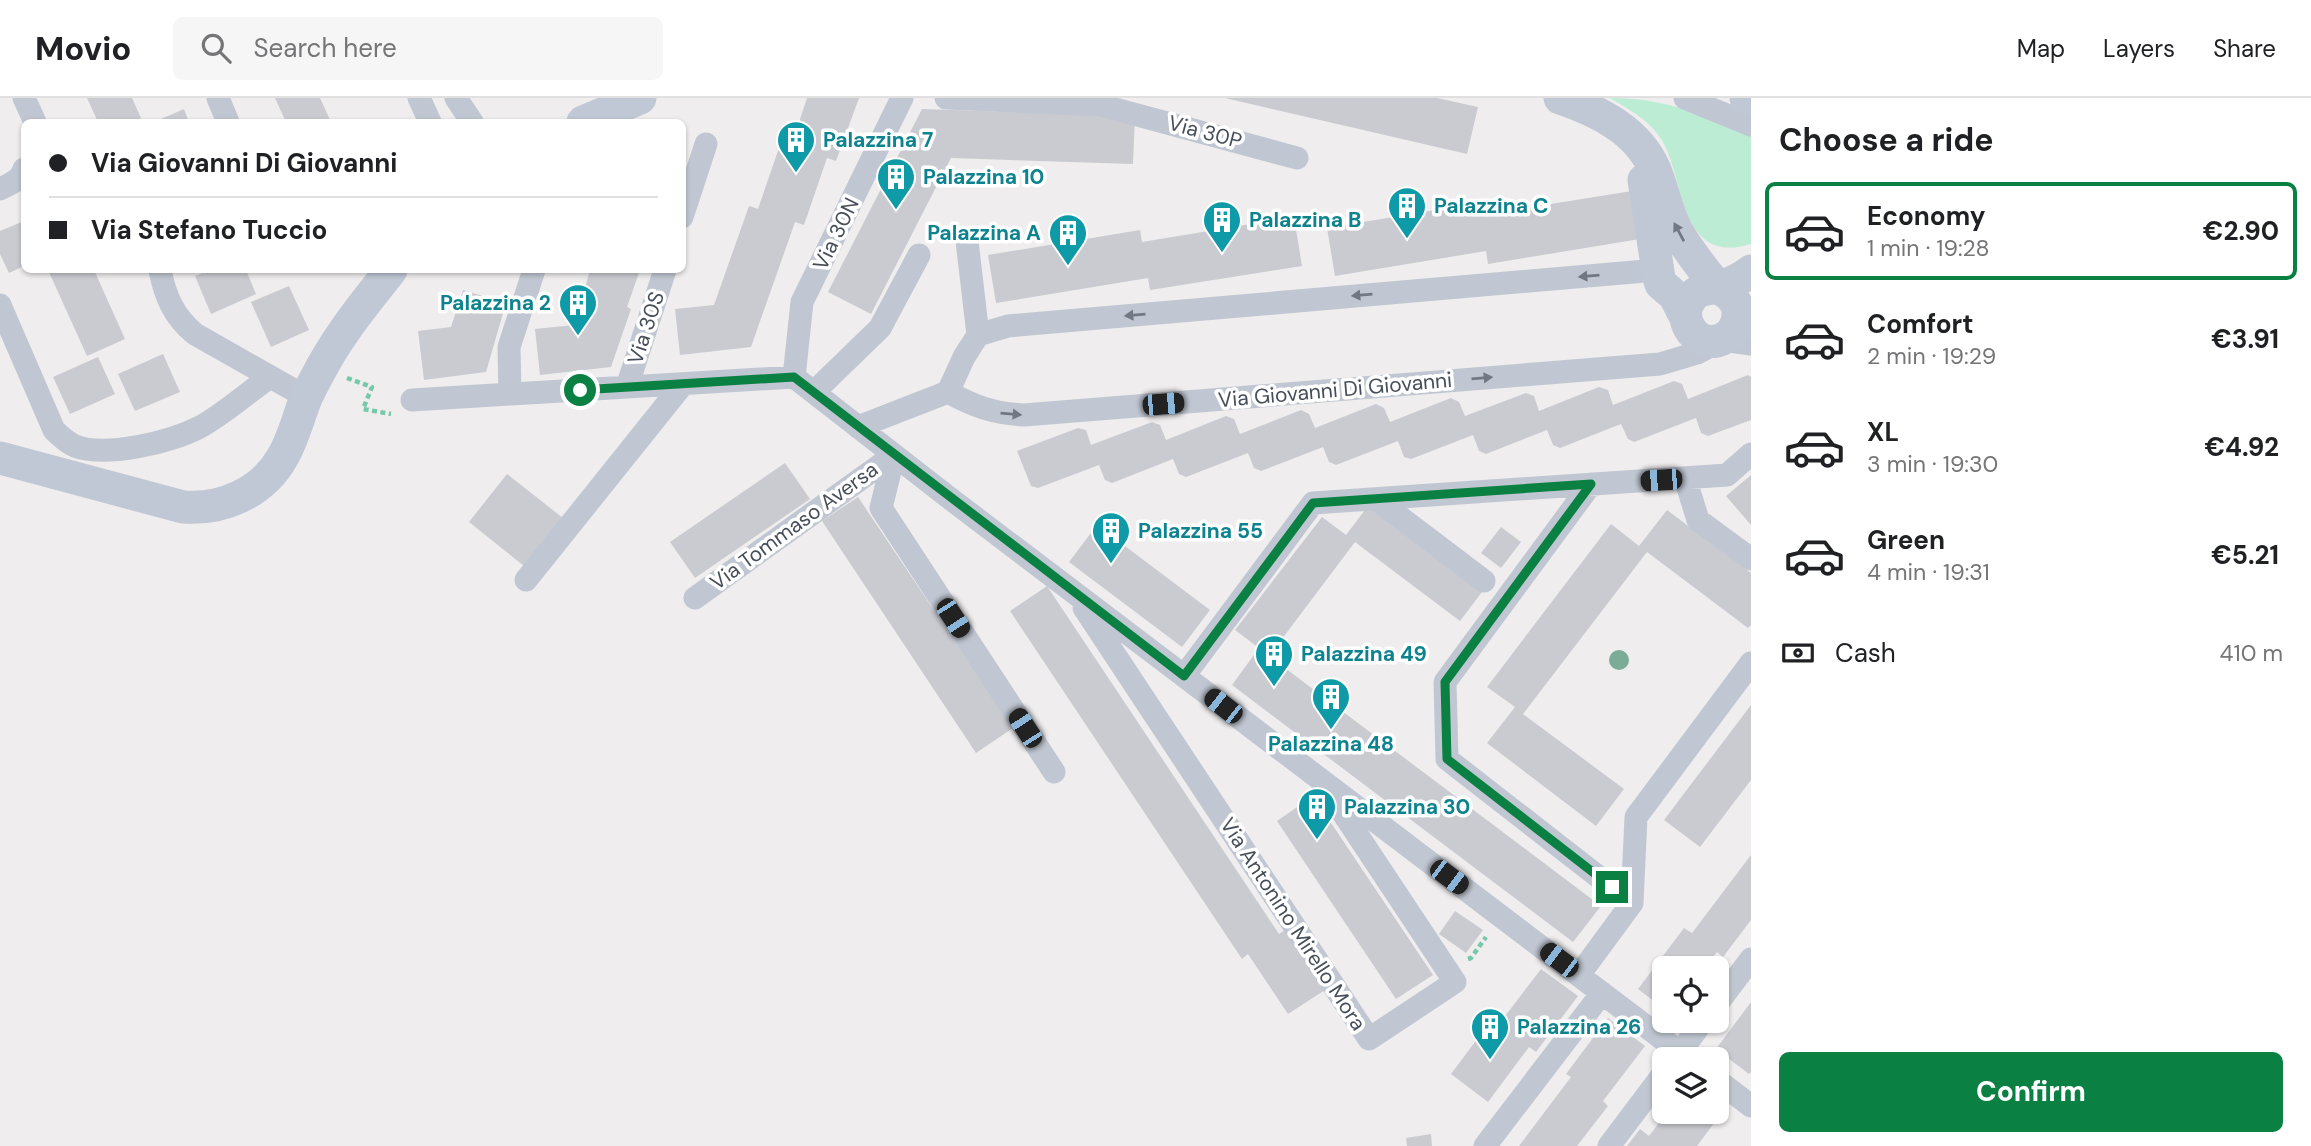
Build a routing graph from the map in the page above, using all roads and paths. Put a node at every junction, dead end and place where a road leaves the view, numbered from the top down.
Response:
1 (24, 98) edge
2 (218, 98) edge
3 (419, 98) edge
4 (456, 98) edge
5 (640, 98) edge
6 (902, 98) edge
7 (946, 98) edge
8 (1560, 98) edge
9 (1685, 98) edge
10 (1746, 98) edge
11 (1751, 100) edge
12 (34, 119) edge
13 (227, 119) edge
14 (429, 119) edge
15 (470, 119) edge
16 (590, 119) edge
17 (1751, 125) edge
18 (1638, 143) junction
19 (706, 144) dead end
20 (1297, 158) dead end
21 (21, 176) edge
22 (0, 189) edge
23 (686, 205) edge
24 (967, 242) dead end
25 (919, 255) dead end
26 (1751, 263) edge
27 (1657, 270) junction
28 (1751, 271) edge
29 (161, 273) edge
30 (389, 273) edge
31 (533, 273) edge
32 (664, 273) edge
33 (0, 305) edge
34 (1733, 313) edge
35 (1685, 316) junction
36 (978, 335) junction
37 (325, 363) junction
38 (270, 377) junction
39 (794, 377) junction
40 (683, 384) junction
41 (627, 387) junction
42 (814, 392) junction
43 (948, 392) junction
44 (510, 394) junction
45 (306, 397) junction
46 (412, 400) joint
47 (858, 427) junction
48 (1751, 454) edge
49 (894, 455) junction
50 (0, 458) edge
51 (1685, 478) junction
52 (1591, 484) junction
53 (1376, 499) junction
54 (1751, 559) edge
55 (526, 580) dead end
56 (1484, 581) dead end
57 (1073, 592) junction
58 (695, 598) dead end
59 (1751, 663) edge
60 (1184, 676) junction
61 (1054, 772) dead end
62 (1321, 780) junction
63 (1632, 903) junction
64 (1500, 916) junction
65 (1751, 959) edge
66 (1443, 965) junction
67 (1578, 975) junction
68 (1729, 988) edge
69 (1602, 993) junction
70 (1670, 1047) edge
71 (1652, 1089) edge
72 (1729, 1089) edge
73 (1751, 1106) edge
74 (1485, 1146) edge
75 (1609, 1146) edge

1 - 12 street
2 - 13 street
3 - 14 street
4 - 15 street
5 - 16 street
6 - 39 street, Via 30N
7 - 20 street, Via 30P
8 - 18 street
9 - 17 street
10 - 11 street
18 - 27 street
34 -> 18 street
19 - 23 street
21 - 22 street
24 - 36 street
25 - 42 street
26 - 34 street
27 - 34 street
27 - 35 street
27 -> 36 street
28 - 34 street
29 - 38 street
30 - 37 street
31 - 44 street
32 - 41 street, Via 30S
33 - 38 street
34 - 35 street
34 - 35 street
43 -> 34 street, Via Giovanni Di Giovanni
36 - 43 street
37 - 45 street
37 - 46 path
38 - 45 street
39 - 40 street
39 - 42 street
40 - 41 street
40 - 55 street
41 - 44 street
42 - 47 street
43 - 47 street
44 - 46 street
45 - 50 street
47 - 49 street
48 - 51 street
49 - 57 street
49 - 58 street, Via Tommaso Aversa
49 - 61 street
51 - 52 street
51 - 54 street
52 - 53 street
52 - 63 street
53 - 56 street
53 - 60 street
57 - 60 street
57 - 66 street, Via Antonino Mirello Mora
59 - 63 street
60 - 62 street
62 - 64 street
62 - 66 street
63 - 67 street
64 - 66 path
64 - 67 street
65 - 68 street
67 - 69 street
69 - 70 street
69 - 74 street
71 - 75 street
72 - 73 street

